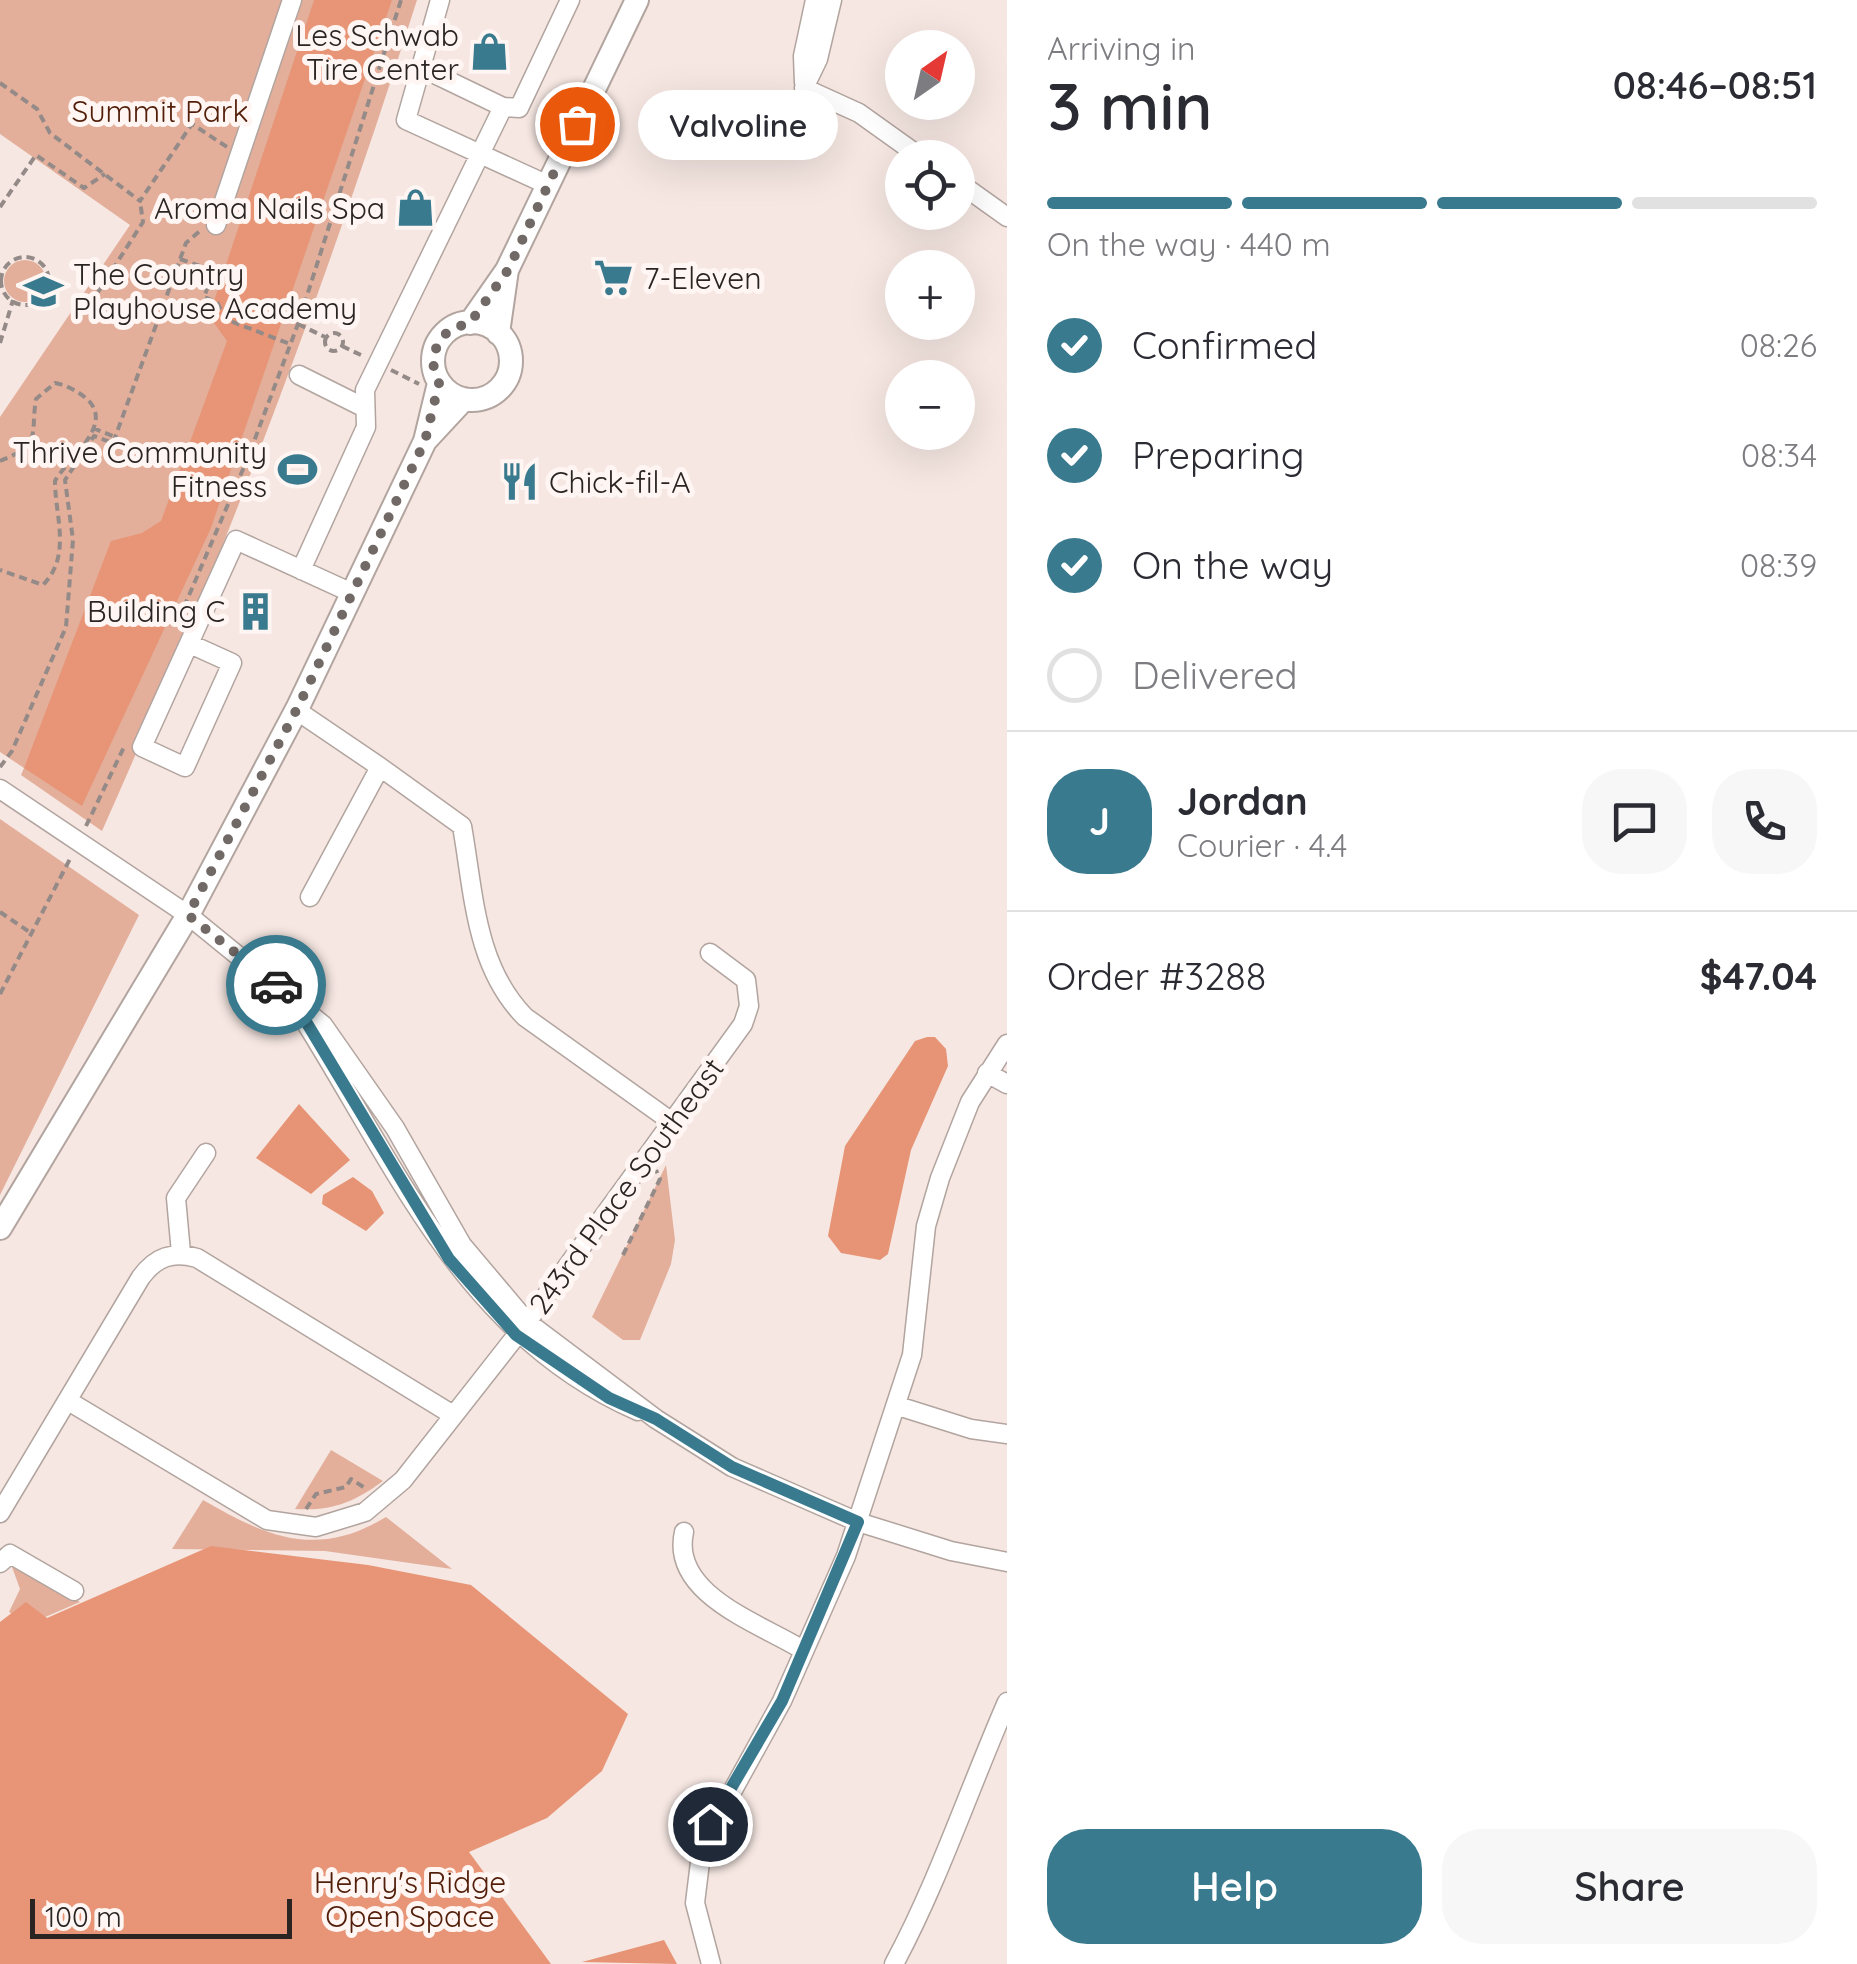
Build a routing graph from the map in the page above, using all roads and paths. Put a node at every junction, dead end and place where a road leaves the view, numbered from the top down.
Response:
1 (292, 0) edge
2 (401, 0) edge
3 (440, 0) edge
4 (570, 0) edge
5 (637, 0) edge
6 (815, 0) edge
7 (832, 0) edge
8 (420, 67) junction
9 (0, 83) edge
10 (804, 88) junction
11 (503, 106) junction
12 (897, 140) edge
13 (481, 154) junction
14 (239, 156) junction
15 (105, 174) junction
16 (548, 185) junction
17 (975, 194) edge
18 (140, 201) junction
19 (0, 207) edge
20 (1007, 218) edge
21 (211, 220) joint
22 (180, 259) junction
23 (508, 270) junction
24 (0, 277) edge
25 (1, 284) edge
26 (13, 300) junction
27 (84, 314) dead end
28 (470, 323) junction
29 (298, 324) junction
30 (498, 332) junction
31 (326, 338) dead end
32 (0, 343) edge
33 (290, 344) junction
34 (299, 376) dead end
35 (439, 383) junction
36 (464, 399) junction
37 (366, 408) junction
38 (93, 428) junction
39 (116, 436) junction
40 (425, 441) junction
41 (0, 461) edge
42 (0, 570) edge
43 (302, 570) junction
44 (352, 593) junction
45 (180, 618) dead end
46 (190, 644) junction
47 (296, 710) junction
48 (128, 740) dead end
49 (0, 767) edge
50 (380, 767) junction
51 (0, 789) edge
52 (78, 842) junction
53 (310, 897) dead end
54 (0, 912) edge
55 (188, 915) junction
56 (31, 934) junction
57 (710, 953) dead end
58 (0, 994) edge
59 (1007, 1044) edge
60 (987, 1072) junction
61 (1007, 1084) edge
62 (672, 1122) junction
63 (206, 1153) dead end
64 (645, 1160) junction
65 (0, 1228) edge
66 (176, 1254) junction
67 (622, 1255) dead end
68 (522, 1328) junction
69 (70, 1402) junction
70 (898, 1406) junction
71 (453, 1415) junction
72 (1007, 1434) edge
73 (383, 1500) junction
74 (0, 1513) edge
75 (858, 1522) junction
76 (296, 1526) junction
77 (684, 1532) dead end
78 (1007, 1562) edge
79 (0, 1563) edge
80 (74, 1591) dead end
81 (803, 1650) junction
82 (1007, 1702) edge
83 (709, 1962) edge
84 (894, 1964) edge

1 - 14 street
2 - 29 path
3 - 8 street
4 - 11 street
5 - 16 main road
6 - 10 street
7 - 10 street
8 - 11 street
8 - 13 street
9 - 15 path
10 - 12 street
11 - 13 street
13 - 16 street
13 - 37 street
14 - 18 path
14 - 21 street
15 - 18 path
15 - 19 path
16 - 23 main road
17 - 20 street
18 - 27 path
21 - 22 path
22 - 33 path
22 - 39 path
23 - 28 main road
23 - 30 main road
24 - 25 path
24 - 26 path
25 - 26 path
26 - 32 path
28 - 30 main road
28 - 35 main road
29 - 31 path
29 - 33 path
30 - 36 main road
33 - 45 path
34 - 37 street
35 - 36 main road
35 - 40 main road
36 - 40 main road
37 - 43 street
38 - 39 path
38 - 41 path
38 - 42 path
39 - 49 path
40 - 44 main road
43 - 44 street
43 - 46 street
44 - 47 main road
46 - 46 street
47 - 50 street
47 - 55 main road
48 - 52 path
50 - 53 street
50 - 62 street
51 - 52 street
52 - 55 street
52 - 56 path
54 - 56 path
55 - 65 main road
55 - 68 street
56 - 58 path
57 - 62 street, 243rd Place Southeast
59 - 60 street
60 - 61 street
60 - 70 street
62 - 64 street, 243rd Place Southeast
63 - 66 street
64 - 67 path
64 - 68 street, 243rd Place Southeast
66 - 69 street
66 - 71 street
68 - 71 street, 243rd Place Southeast
68 - 75 street
69 - 74 street
69 - 76 street
70 - 72 street
70 - 75 street
71 - 73 street, 243rd Place Southeast
73 - 76 street, 243rd Place Southeast
73 - 76 path
75 - 78 street
75 - 81 street
77 - 81 street
79 - 80 street
81 - 83 street
82 - 84 street

